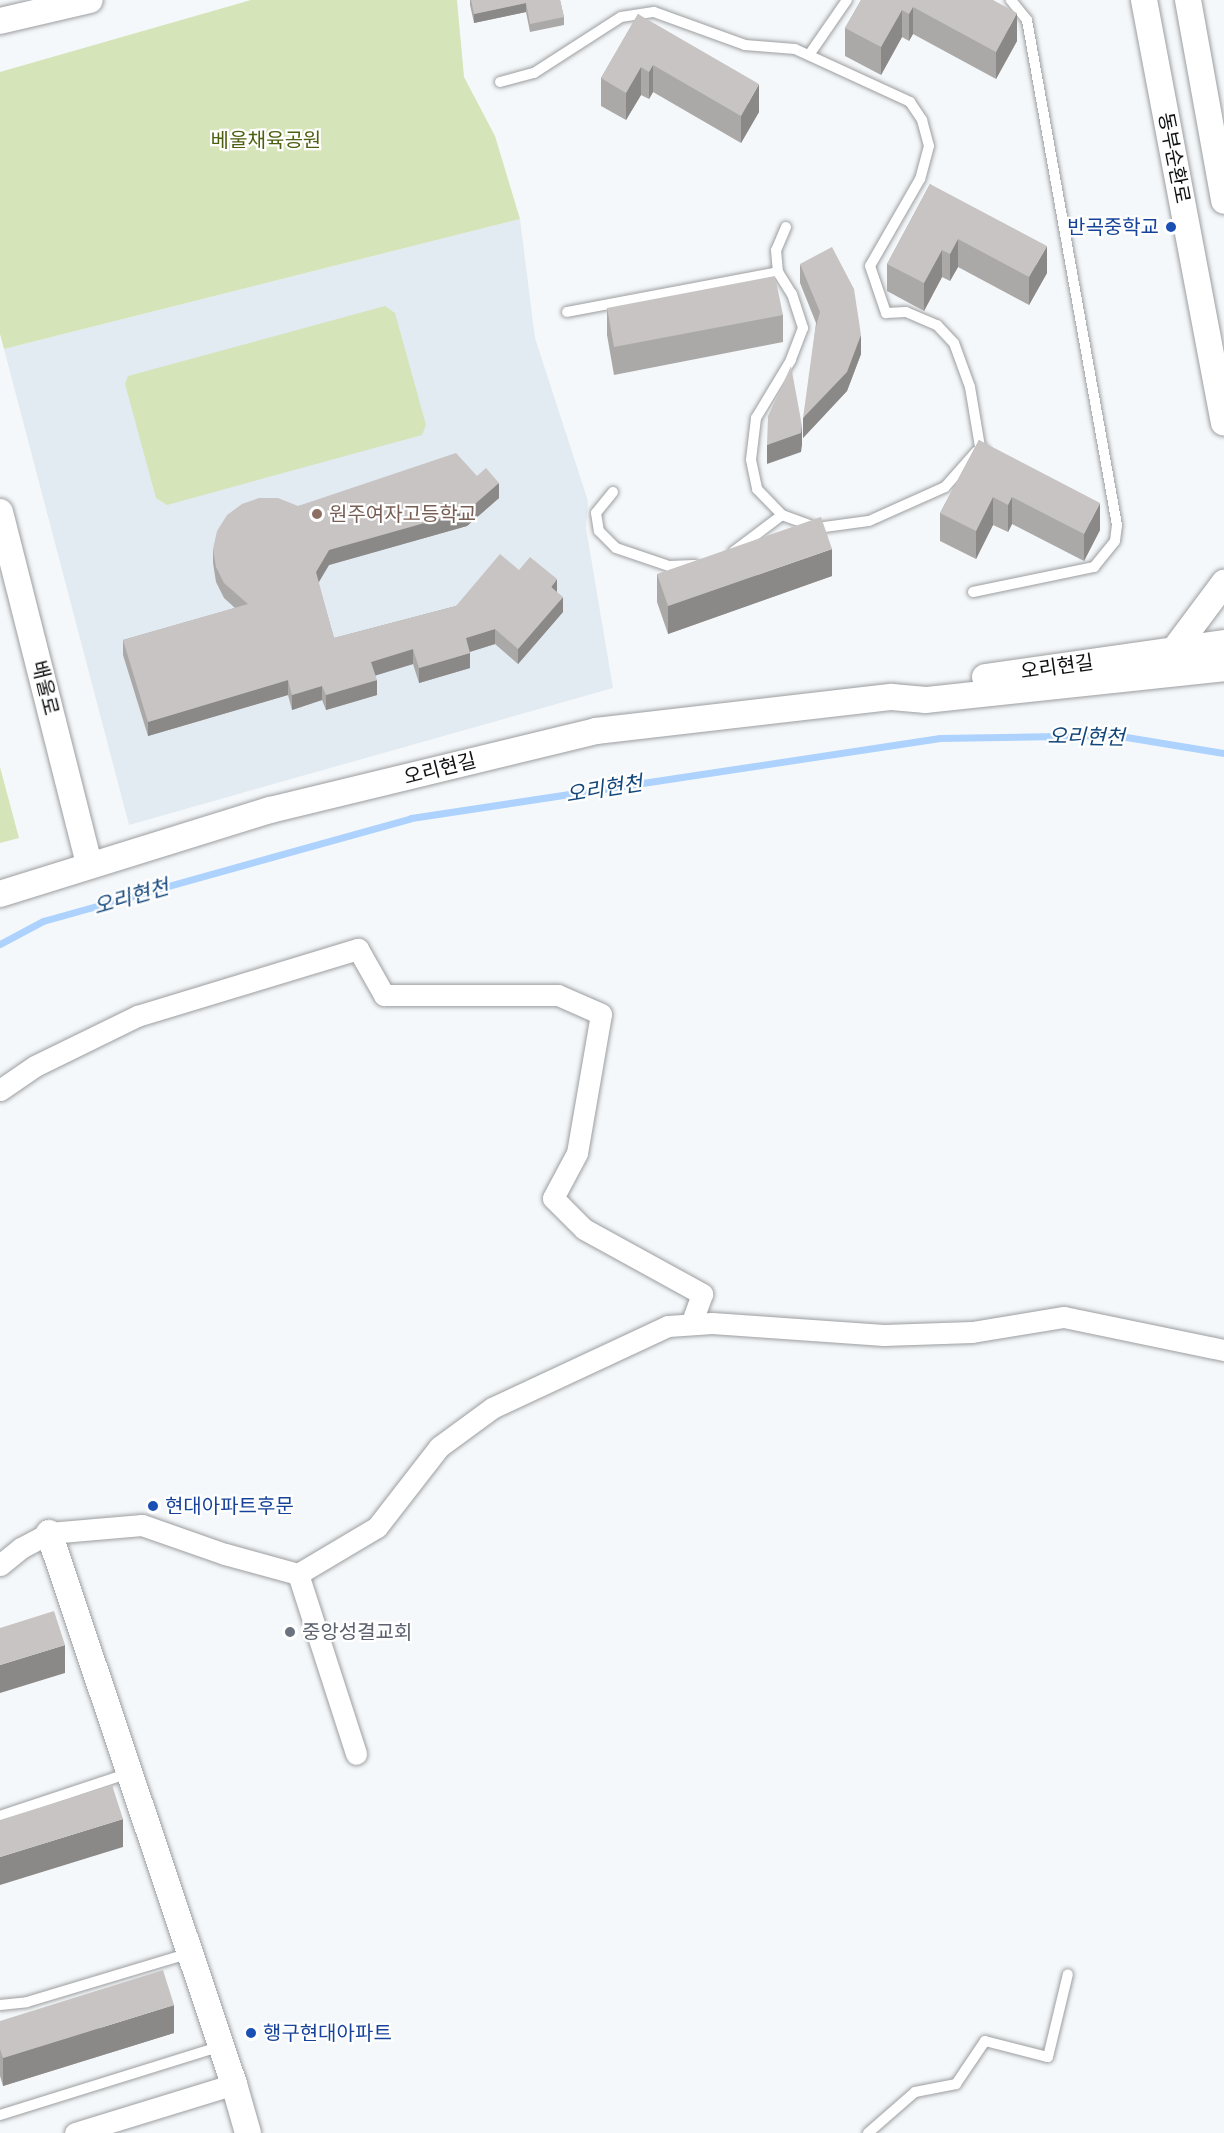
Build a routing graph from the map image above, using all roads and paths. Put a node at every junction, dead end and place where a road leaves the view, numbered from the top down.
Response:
1 (90, 0) edge
2 (847, 0) edge
3 (1011, 0) edge
4 (1144, 0) edge
5 (1188, 0) edge
6 (0, 21) edge
7 (809, 55) junction
8 (500, 82) dead end
9 (1224, 201) edge
10 (786, 227) dead end
11 (778, 272) junction
12 (567, 312) dead end
13 (1224, 423) edge
14 (980, 447) junction
15 (999, 459) edge
16 (613, 492) dead end
17 (0, 512) edge
18 (782, 515) junction
19 (725, 555) edge
20 (708, 561) edge
21 (1224, 583) edge
22 (973, 592) dead end
23 (1224, 643) edge
24 (1174, 650) junction
25 (1224, 668) edge
26 (1188, 673) junction
27 (1224, 682) edge
28 (892, 697) junction
29 (89, 864) junction
30 (0, 894) edge
31 (0, 1089) edge
32 (691, 1324) junction
33 (1224, 1350) edge
34 (49, 1533) junction
35 (0, 1565) edge
36 (298, 1574) junction
37 (356, 1754) dead end
38 (129, 1773) junction
39 (0, 1816) edge
40 (190, 1953) junction
41 (1068, 1974) dead end
42 (0, 2005) edge
43 (221, 2046) junction
44 (234, 2084) junction
45 (0, 2115) edge
46 (75, 2133) edge
47 (248, 2133) edge
48 (868, 2133) edge

1 - 6 street
2 - 7 lane
3 - 22 lane
4 - 13 street, 동부순환로
5 - 9 street, 동부순환로
7 - 8 lane
7 - 14 lane
10 - 11 lane
11 - 12 lane
11 - 18 lane
14 - 15 lane
14 - 18 lane
16 - 20 lane
17 - 29 street, 배울로
18 - 19 lane
21 - 24 street
23 - 24 street, 오리현길
24 - 28 street, 오리현길
25 - 26 street, 오리현길
26 - 27 street
26 - 28 street, 오리현길
28 - 29 street, 오리현길
29 - 30 street, 오리현길
31 - 32 street
32 - 33 street
32 - 36 street
34 - 35 street
34 - 36 street
34 - 38 street
36 - 37 street
38 - 39 lane
38 - 40 street
40 - 42 lane
40 - 43 street
41 - 48 lane
43 - 44 street
43 - 45 lane
44 - 46 street
44 - 47 street

